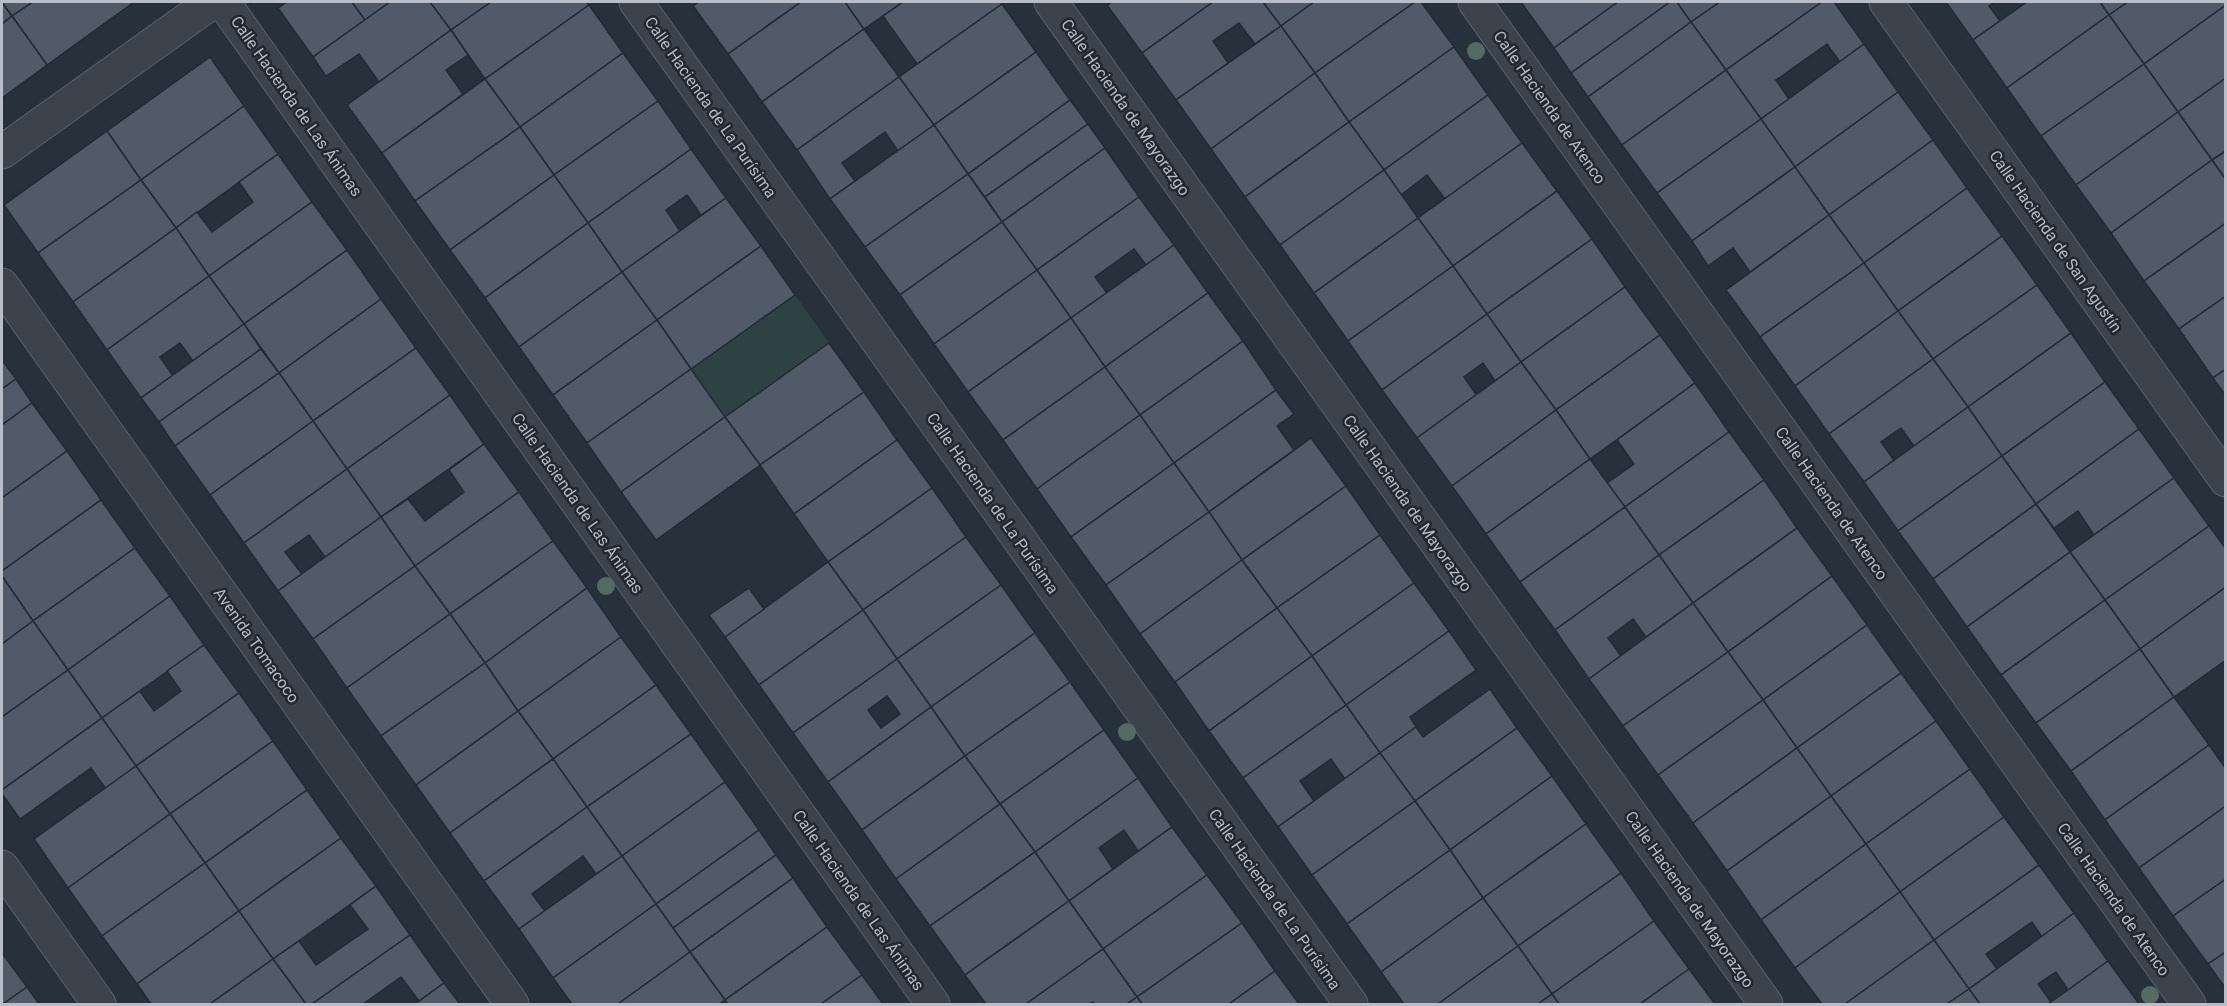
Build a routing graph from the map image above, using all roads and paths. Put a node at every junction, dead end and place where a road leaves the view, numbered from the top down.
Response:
1 (212, 2) edge
2 (223, 2) edge
3 (636, 2) edge
4 (1051, 2) edge
5 (1475, 2) edge
6 (1886, 2) edge
7 (2, 152) edge
8 (2, 285) edge
9 (2226, 480) edge
10 (2, 867) edge
11 (99, 1005) edge
12 (512, 1005) edge
13 (933, 1005) edge
14 (1351, 1005) edge
15 (1766, 1005) edge
16 (2189, 1005) edge

1 - 7 street
2 - 13 street, Calle Hacienda de Las Ánimas
3 - 14 street, Calle Hacienda de La Purísima
4 - 15 street, Calle Hacienda de Mayorazgo
5 - 16 street, Calle Hacienda de Atenco
6 - 9 street, Calle Hacienda de San Agustín
8 - 12 street, Avenida Tomacoco
10 - 11 street

